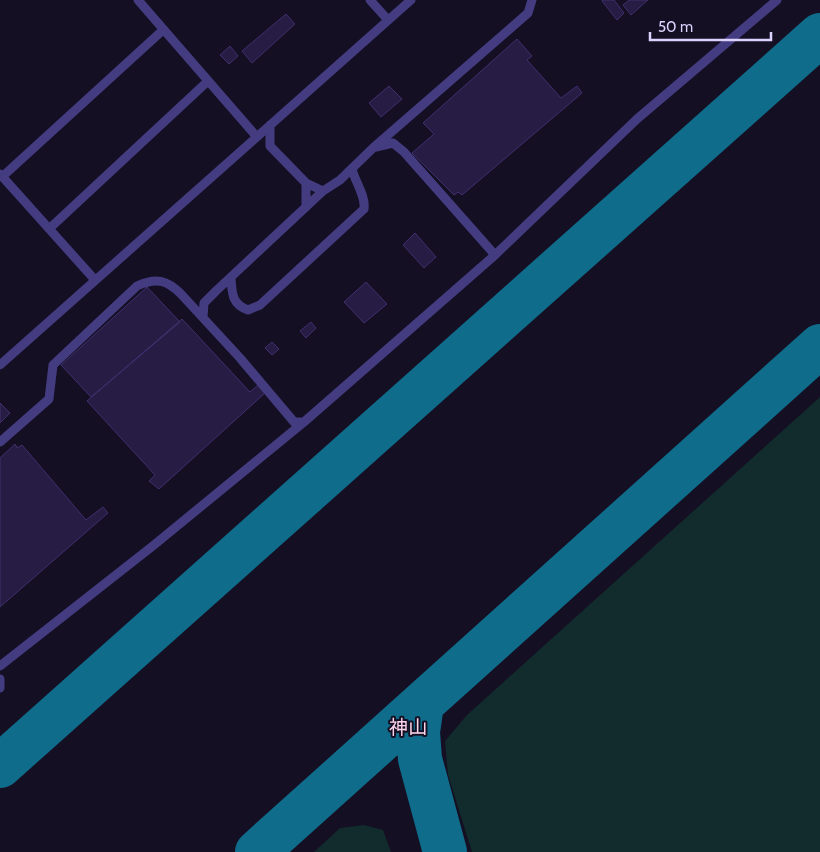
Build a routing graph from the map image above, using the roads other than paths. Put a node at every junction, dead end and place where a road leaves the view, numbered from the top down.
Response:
1 (138, 0) edge
2 (370, 0) edge
3 (411, 0) edge
4 (532, 0) edge
5 (777, 0) edge
6 (388, 20) junction
7 (163, 30) junction
8 (208, 81) junction
9 (270, 125) junction
10 (254, 139) junction
11 (270, 146) junction
12 (373, 148) junction
13 (352, 169) junction
14 (1, 175) edge
15 (340, 180) junction
16 (355, 182) junction
17 (306, 183) junction
18 (323, 191) junction
19 (306, 207) junction
20 (50, 228) junction
21 (495, 255) junction
22 (231, 278) junction
23 (95, 280) junction
24 (217, 290) junction
25 (182, 294) junction
26 (232, 297) junction
27 (204, 303) junction
28 (203, 317) junction
29 (0, 365) edge
30 (304, 422) junction
31 (0, 442) edge
32 (0, 666) edge
33 (0, 680) edge
34 (0, 688) edge

1 - 7 lane
2 - 6 lane
3 - 6 lane
4 - 12 lane
5 - 21 lane
6 - 9 lane
7 - 8 lane
7 - 14 lane
8 - 10 lane
8 - 20 lane
9 - 10 lane
9 - 11 lane
10 - 11 lane
10 - 23 lane
11 - 17 lane
12 - 13 lane
12 - 21 lane
13 - 15 lane
13 - 16 lane
14 - 20 lane
15 - 16 lane
15 - 18 lane
16 - 26 lane
17 - 18 lane
17 - 19 lane
18 - 19 lane
19 - 22 lane
20 - 23 lane
21 - 30 lane
22 - 24 lane
22 - 26 lane
23 - 29 lane
24 - 26 lane
24 - 27 lane
25 - 27 lane
25 - 28 lane
25 - 31 lane
27 - 28 lane
28 - 30 lane
30 - 32 lane
33 - 34 lane

